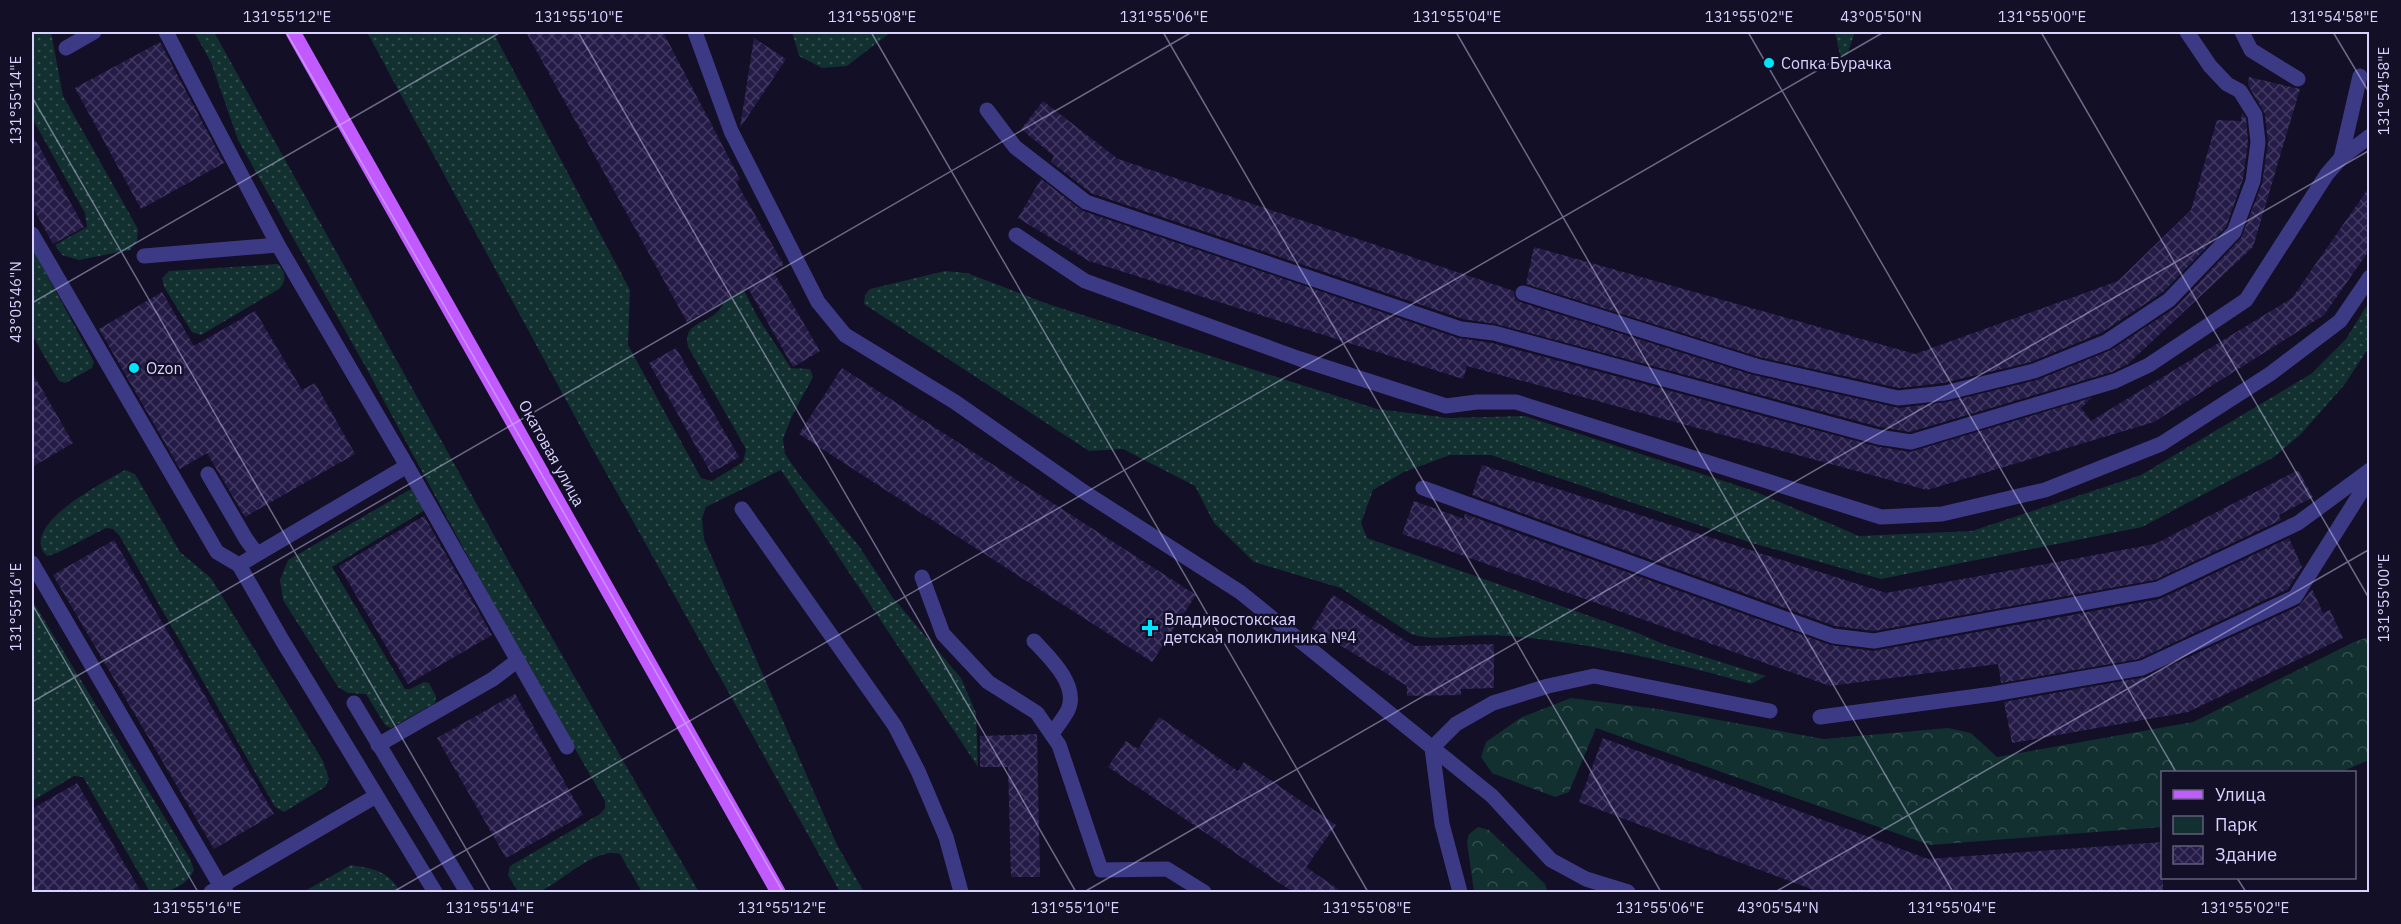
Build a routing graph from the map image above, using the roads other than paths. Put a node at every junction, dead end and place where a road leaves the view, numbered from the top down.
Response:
1 (94, 32) edge
2 (166, 32) edge
3 (292, 32) edge
4 (695, 32) edge
5 (2187, 32) edge
6 (2242, 32) edge
7 (66, 48) dead end
8 (2360, 76) dead end
9 (2298, 79) dead end
10 (987, 110) dead end
11 (2370, 136) edge
12 (2341, 158) junction
13 (32, 234) edge
14 (1016, 234) dead end
15 (278, 246) junction
16 (144, 256) dead end
17 (2370, 278) edge
18 (1523, 293) dead end
19 (407, 466) junction
20 (2370, 470) edge
21 (208, 474) dead end
22 (2370, 478) edge
23 (1423, 488) dead end
24 (742, 509) dead end
25 (257, 554) junction
26 (32, 563) edge
27 (239, 565) junction
28 (922, 577) dead end
29 (1034, 641) dead end
30 (518, 660) junction
31 (354, 703) dead end
32 (1770, 711) dead end
33 (1820, 717) dead end
34 (1052, 734) junction
35 (378, 745) junction
36 (567, 747) dead end
37 (1432, 748) junction
38 (376, 796) junction
39 (410, 799) junction
40 (386, 813) junction
41 (219, 891) edge
42 (435, 892) edge
43 (467, 892) edge
44 (778, 892) edge
45 (961, 892) edge
46 (1204, 892) edge
47 (1460, 892) edge
48 (1628, 892) edge

1 - 7 lane
2 - 15 lane
3 - 44 main road, Окатовая улица
4 - 37 lane
5 - 18 lane
6 - 9 lane
8 - 12 lane
10 - 12 lane
11 - 12 lane
13 - 27 lane
14 - 17 lane
15 - 16 lane
15 - 19 lane
19 - 25 lane
19 - 30 lane
20 - 23 lane
21 - 25 lane
22 - 33 lane
24 - 45 lane
25 - 27 lane
26 - 41 lane
27 - 38 lane
28 - 34 lane
29 - 34 lane
30 - 35 lane
30 - 36 lane
31 - 35 lane
32 - 37 lane
34 - 46 lane
35 - 39 lane
37 - 47 lane
37 - 48 lane
38 - 40 lane
38 - 41 lane
39 - 40 lane
39 - 43 lane
40 - 42 lane

